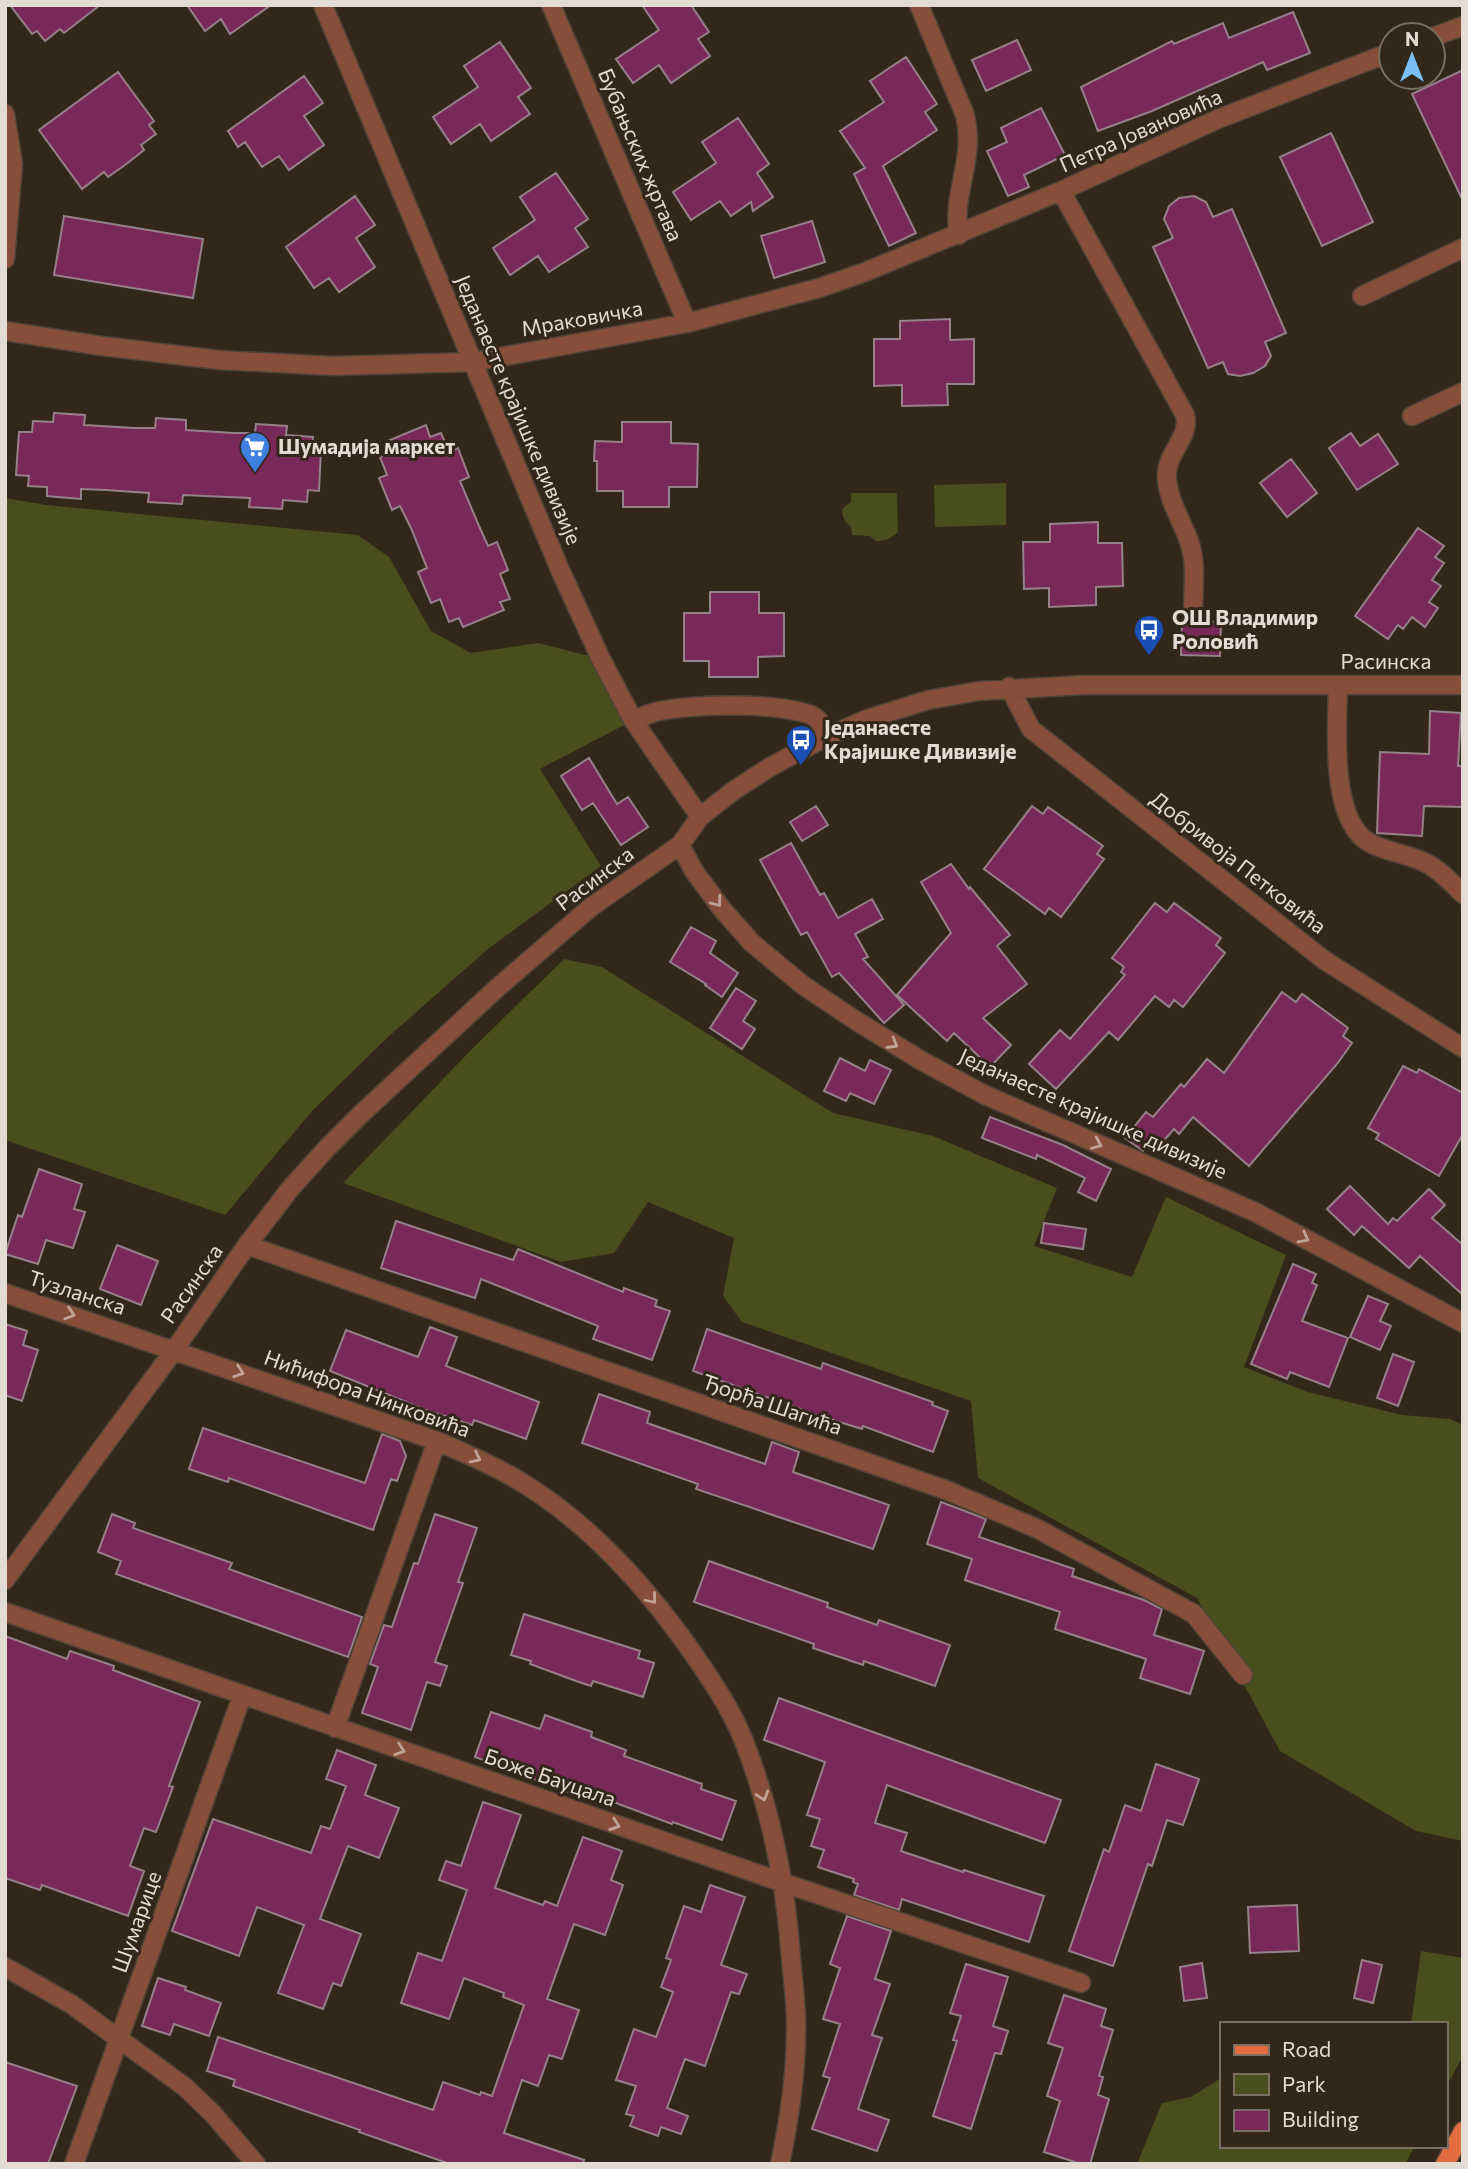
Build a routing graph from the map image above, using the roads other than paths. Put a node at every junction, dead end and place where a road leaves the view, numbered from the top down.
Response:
1 (323, 5) edge
2 (551, 5) edge
3 (919, 5) edge
4 (1377, 58) edge
5 (5, 114) edge
6 (1061, 191) junction
7 (959, 235) junction
8 (1463, 248) edge
9 (5, 259) edge
10 (1362, 296) dead end
11 (687, 323) junction
12 (5, 331) edge
13 (473, 362) junction
14 (1463, 393) edge
15 (1412, 416) dead end
16 (1193, 611) dead end
17 (1338, 685) junction
18 (1463, 685) edge
19 (1009, 687) junction
20 (633, 720) junction
21 (829, 735) junction
22 (701, 817) junction
23 (680, 845) junction
24 (1463, 894) edge
25 (1463, 1048) edge
26 (247, 1245) junction
27 (5, 1293) edge
28 (1463, 1323) edge
29 (175, 1349) junction
30 (438, 1441) junction
31 (5, 1580) edge
32 (5, 1612) edge
33 (1243, 1675) dead end
34 (242, 1696) junction
35 (335, 1728) junction
36 (784, 1884) junction
37 (5, 1967) edge
38 (1081, 1983) dead end
39 (120, 2038) junction
40 (1463, 2131) edge
41 (74, 2164) edge
42 (256, 2164) edge
43 (780, 2164) edge
44 (1445, 2164) edge

1 - 13 street, Једанаесте крајишке дивизије
2 - 11 street, Бубањских жртава
3 - 7 street
4 - 6 street, Петра Јовановића
5 - 9 street
6 - 7 street, Мраковичка
6 - 16 street, Петра Јовановића
7 - 11 street, Мраковичка
8 - 10 street
11 - 13 street, Мраковичка
12 - 13 street, Мраковичка
13 - 20 street, Једанаесте крајишке дивизије
14 - 15 street
17 - 18 street, Расинска
17 - 19 street, Расинска
17 - 24 street
19 - 21 street, Расинска
19 - 25 street, Добривоја Петковића
20 - 21 street
20 - 22 street, Једанаесте крајишке дивизије
21 - 22 street, Расинска
22 - 23 street, Расинска
23 - 26 street, Расинска
23 -> 28 street, Једанаесте крајишке дивизије
26 - 29 street, Расинска
26 - 33 street, Ђорђа Шагића
27 -> 29 street, Тузланска
29 -> 30 street, Нићифора Нинковића
29 - 31 street, Расинска
30 - 35 street
30 -> 36 street, Нићифора Нинковића
32 - 34 street, Боже Бауцала
34 - 35 street, Боже Бауцала
34 - 39 street, Шумарице
35 -> 36 street, Боже Бауцала
36 - 38 street, Боже Бауцала
36 - 43 street, Нићифора Нинковића
37 - 39 street
39 - 41 street, Шумарице
39 - 42 street
40 - 44 main road

